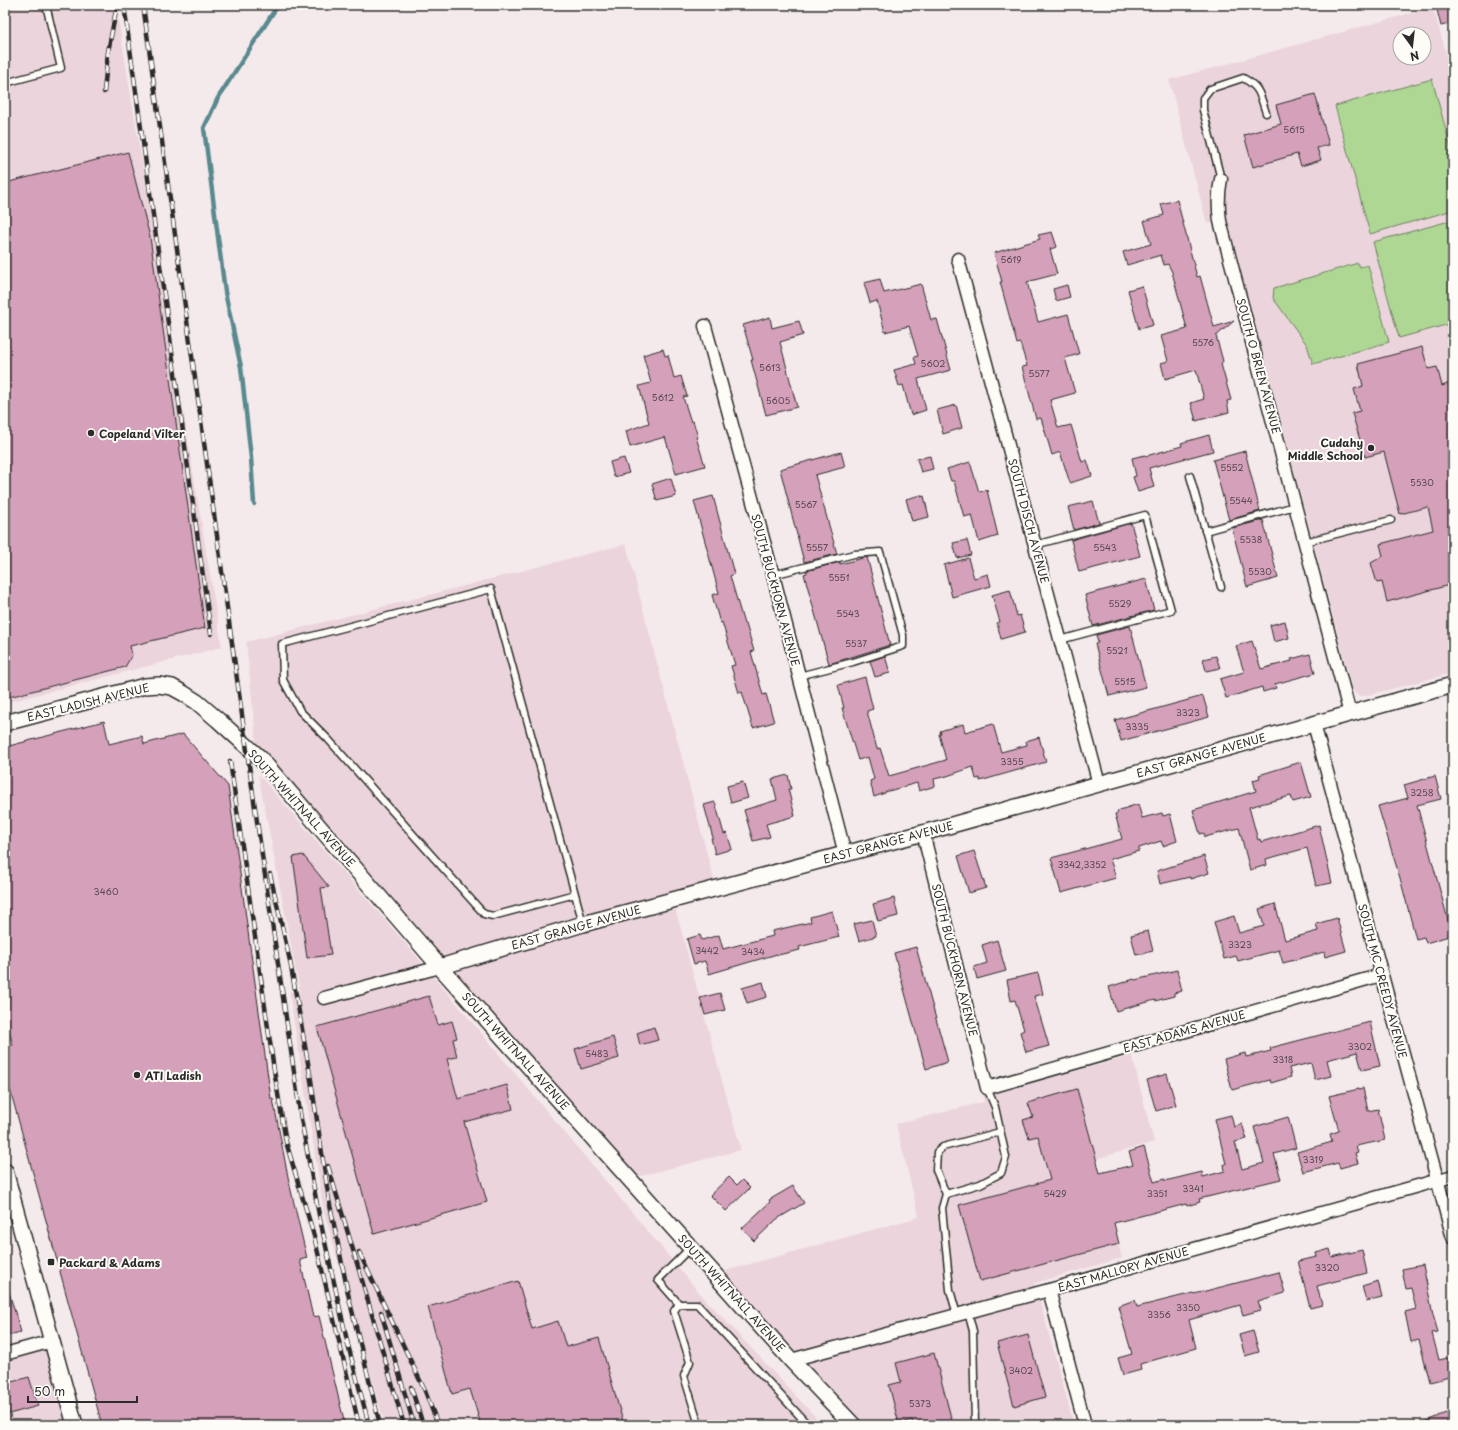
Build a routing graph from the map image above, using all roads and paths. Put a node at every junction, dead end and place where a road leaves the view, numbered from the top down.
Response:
1 (46, 5) edge
2 (5, 83) edge
3 (1266, 113) dead end
4 (1221, 179) joint
5 (958, 259) dead end
6 (705, 326) dead end
7 (1190, 476) dead end
8 (1296, 506) junction
9 (1391, 520) dead end
10 (1205, 531) junction
11 (1305, 542) junction
12 (1035, 545) junction
13 (772, 575) junction
14 (1221, 587) dead end
15 (1060, 640) junction
16 (799, 676) junction
17 (1453, 685) edge
18 (172, 687) joint
19 (1350, 714) junction
20 (5, 723) edge
21 (1314, 724) junction
22 (1099, 784) junction
23 (923, 833) junction
24 (845, 854) junction
25 (575, 894) junction
26 (583, 924) junction
27 (440, 967) junction
28 (1382, 975) junction
29 (324, 998) dead end
30 (987, 1088) junction
31 (1000, 1132) junction
32 (5, 1172) edge
33 (1453, 1176) edge
34 (1438, 1180) junction
35 (946, 1194) junction
36 (1453, 1238) edge
37 (691, 1247) junction
38 (1049, 1290) junction
39 (679, 1304) junction
40 (962, 1313) junction
41 (52, 1341) junction
42 (5, 1354) edge
43 (792, 1360) junction
44 (75, 1425) edge
45 (699, 1425) edge
46 (808, 1425) edge
47 (853, 1425) edge
48 (976, 1425) edge
49 (1085, 1425) edge

1 - 2 lane
3 - 4 lane
4 - 8 street, SOUTH O BRIEN AVENUE
5 - 12 street, SOUTH DISCH AVENUE
6 - 13 street, SOUTH BUCKHORN AVENUE
7 - 10 lane
8 - 10 lane
8 - 11 street, SOUTH O BRIEN AVENUE
9 - 11 lane
10 - 14 lane
11 - 19 street, SOUTH O BRIEN AVENUE
12 - 15 street, SOUTH DISCH AVENUE
12 - 15 lane
13 - 16 street, SOUTH BUCKHORN AVENUE
13 - 16 lane
15 - 22 street, SOUTH DISCH AVENUE
16 - 24 street, SOUTH BUCKHORN AVENUE
17 - 19 street, EAST GRANGE AVENUE
18 - 20 street, EAST LADISH AVENUE
18 - 27 street, SOUTH WHITNALL AVENUE
19 - 21 street, EAST GRANGE AVENUE
21 - 22 street, EAST GRANGE AVENUE
21 - 28 street, SOUTH MC CREEDY AVENUE
22 - 23 street, EAST GRANGE AVENUE
23 - 24 street, EAST GRANGE AVENUE
23 - 30 street, SOUTH BUCKHORN AVENUE
24 - 26 street, EAST GRANGE AVENUE
25 - 25 lane
25 - 26 lane
26 - 27 street, EAST GRANGE AVENUE
27 - 29 street, EAST GRANGE AVENUE
27 - 37 street, SOUTH WHITNALL AVENUE
28 - 30 street, EAST ADAMS AVENUE
28 - 34 street, SOUTH MC CREEDY AVENUE
30 - 31 lane
31 - 35 lane
31 - 35 lane
32 - 41 street
33 - 34 street, EAST MALLORY AVENUE
34 - 36 street, SOUTH MC CREEDY AVENUE
34 - 38 street, EAST MALLORY AVENUE
35 - 40 lane
37 - 39 lane
37 - 43 street, SOUTH WHITNALL AVENUE
38 - 40 street, EAST MALLORY AVENUE
38 - 49 street
39 - 45 lane
39 - 46 lane
40 - 43 street, EAST MALLORY AVENUE
40 - 48 lane
41 - 42 street
41 - 44 street
43 - 47 street, SOUTH WHITNALL AVENUE

